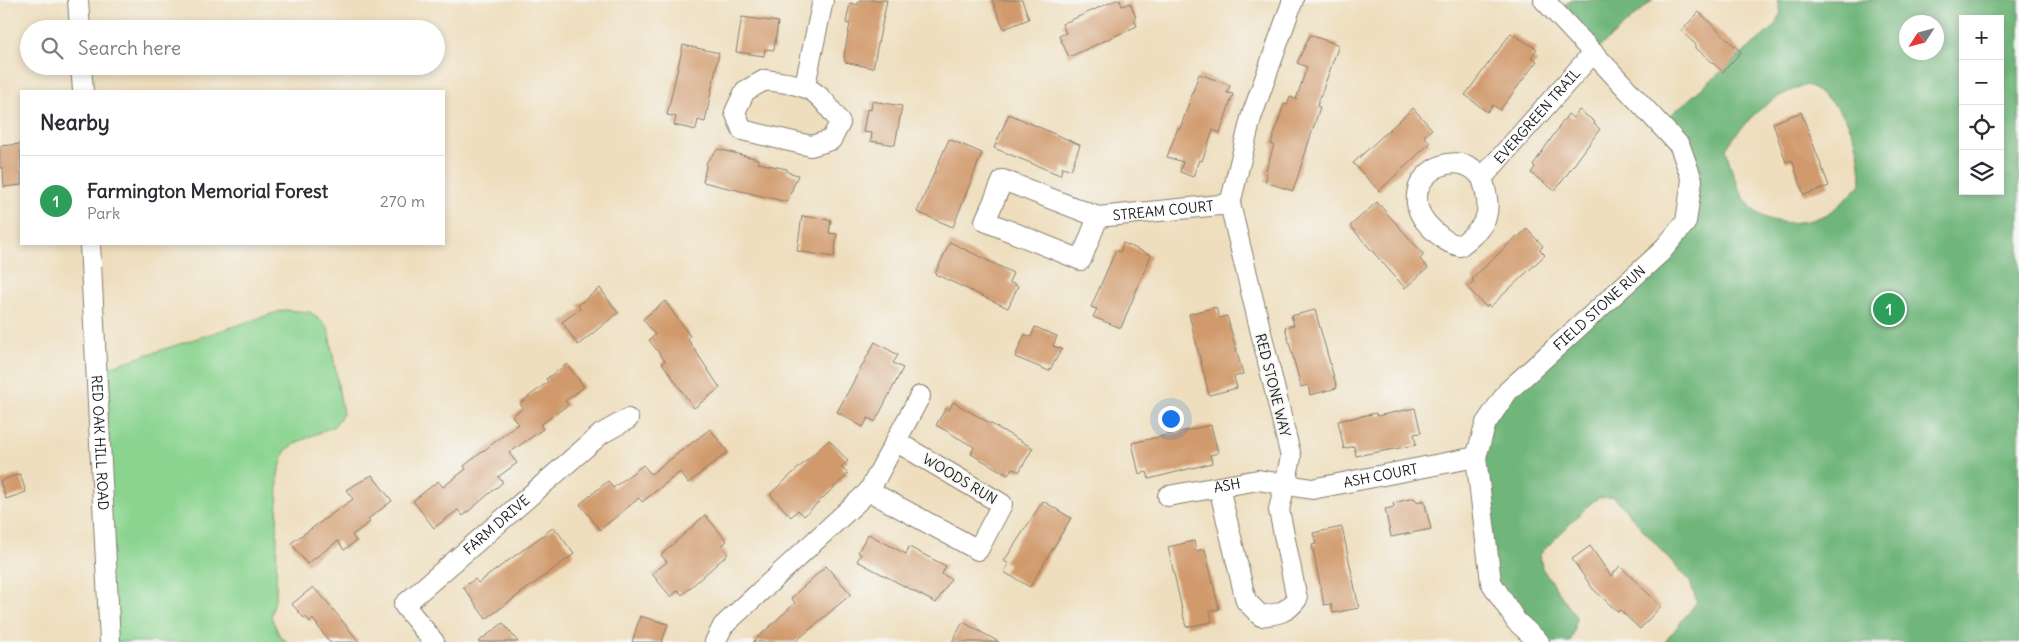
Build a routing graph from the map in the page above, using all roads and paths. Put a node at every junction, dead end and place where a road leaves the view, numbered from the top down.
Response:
1 (78, 0) edge
2 (823, 0) edge
3 (1293, 0) edge
4 (1544, 0) edge
5 (79, 20) edge
6 (1593, 53) junction
7 (82, 75) edge
8 (805, 85) junction
9 (83, 90) edge
10 (1482, 178) dead end
11 (1230, 204) junction
12 (1098, 217) junction
13 (90, 245) edge
14 (920, 396) dead end
15 (628, 419) dead end
16 (897, 442) junction
17 (1476, 457) junction
18 (1286, 485) junction
19 (1218, 487) junction
20 (869, 492) junction
21 (1168, 496) dead end
22 (110, 642) edge
23 (434, 642) edge
24 (715, 642) edge
25 (1539, 642) edge

1 - 5 street
2 - 8 street
3 - 11 street, RED STONE WAY
4 - 6 street, FIELD STONE RUN
6 - 10 street, EVERGREEN TRAIL
6 - 17 street, FIELD STONE RUN
7 - 9 street
8 - 8 street
11 - 12 street, STREAM COURT
11 - 18 street, RED STONE WAY
12 - 12 street, STREAM COURT
13 - 22 street, RED OAK HILL ROAD
14 - 16 street
15 - 23 street, FARM DRIVE
16 - 20 street
16 - 20 street, WOODS RUN
17 - 18 street, ASH COURT
17 - 25 street, FIELD STONE RUN
18 - 19 street, ASH
18 - 19 street, RED STONE WAY
19 - 21 street, ASH
20 - 24 street

